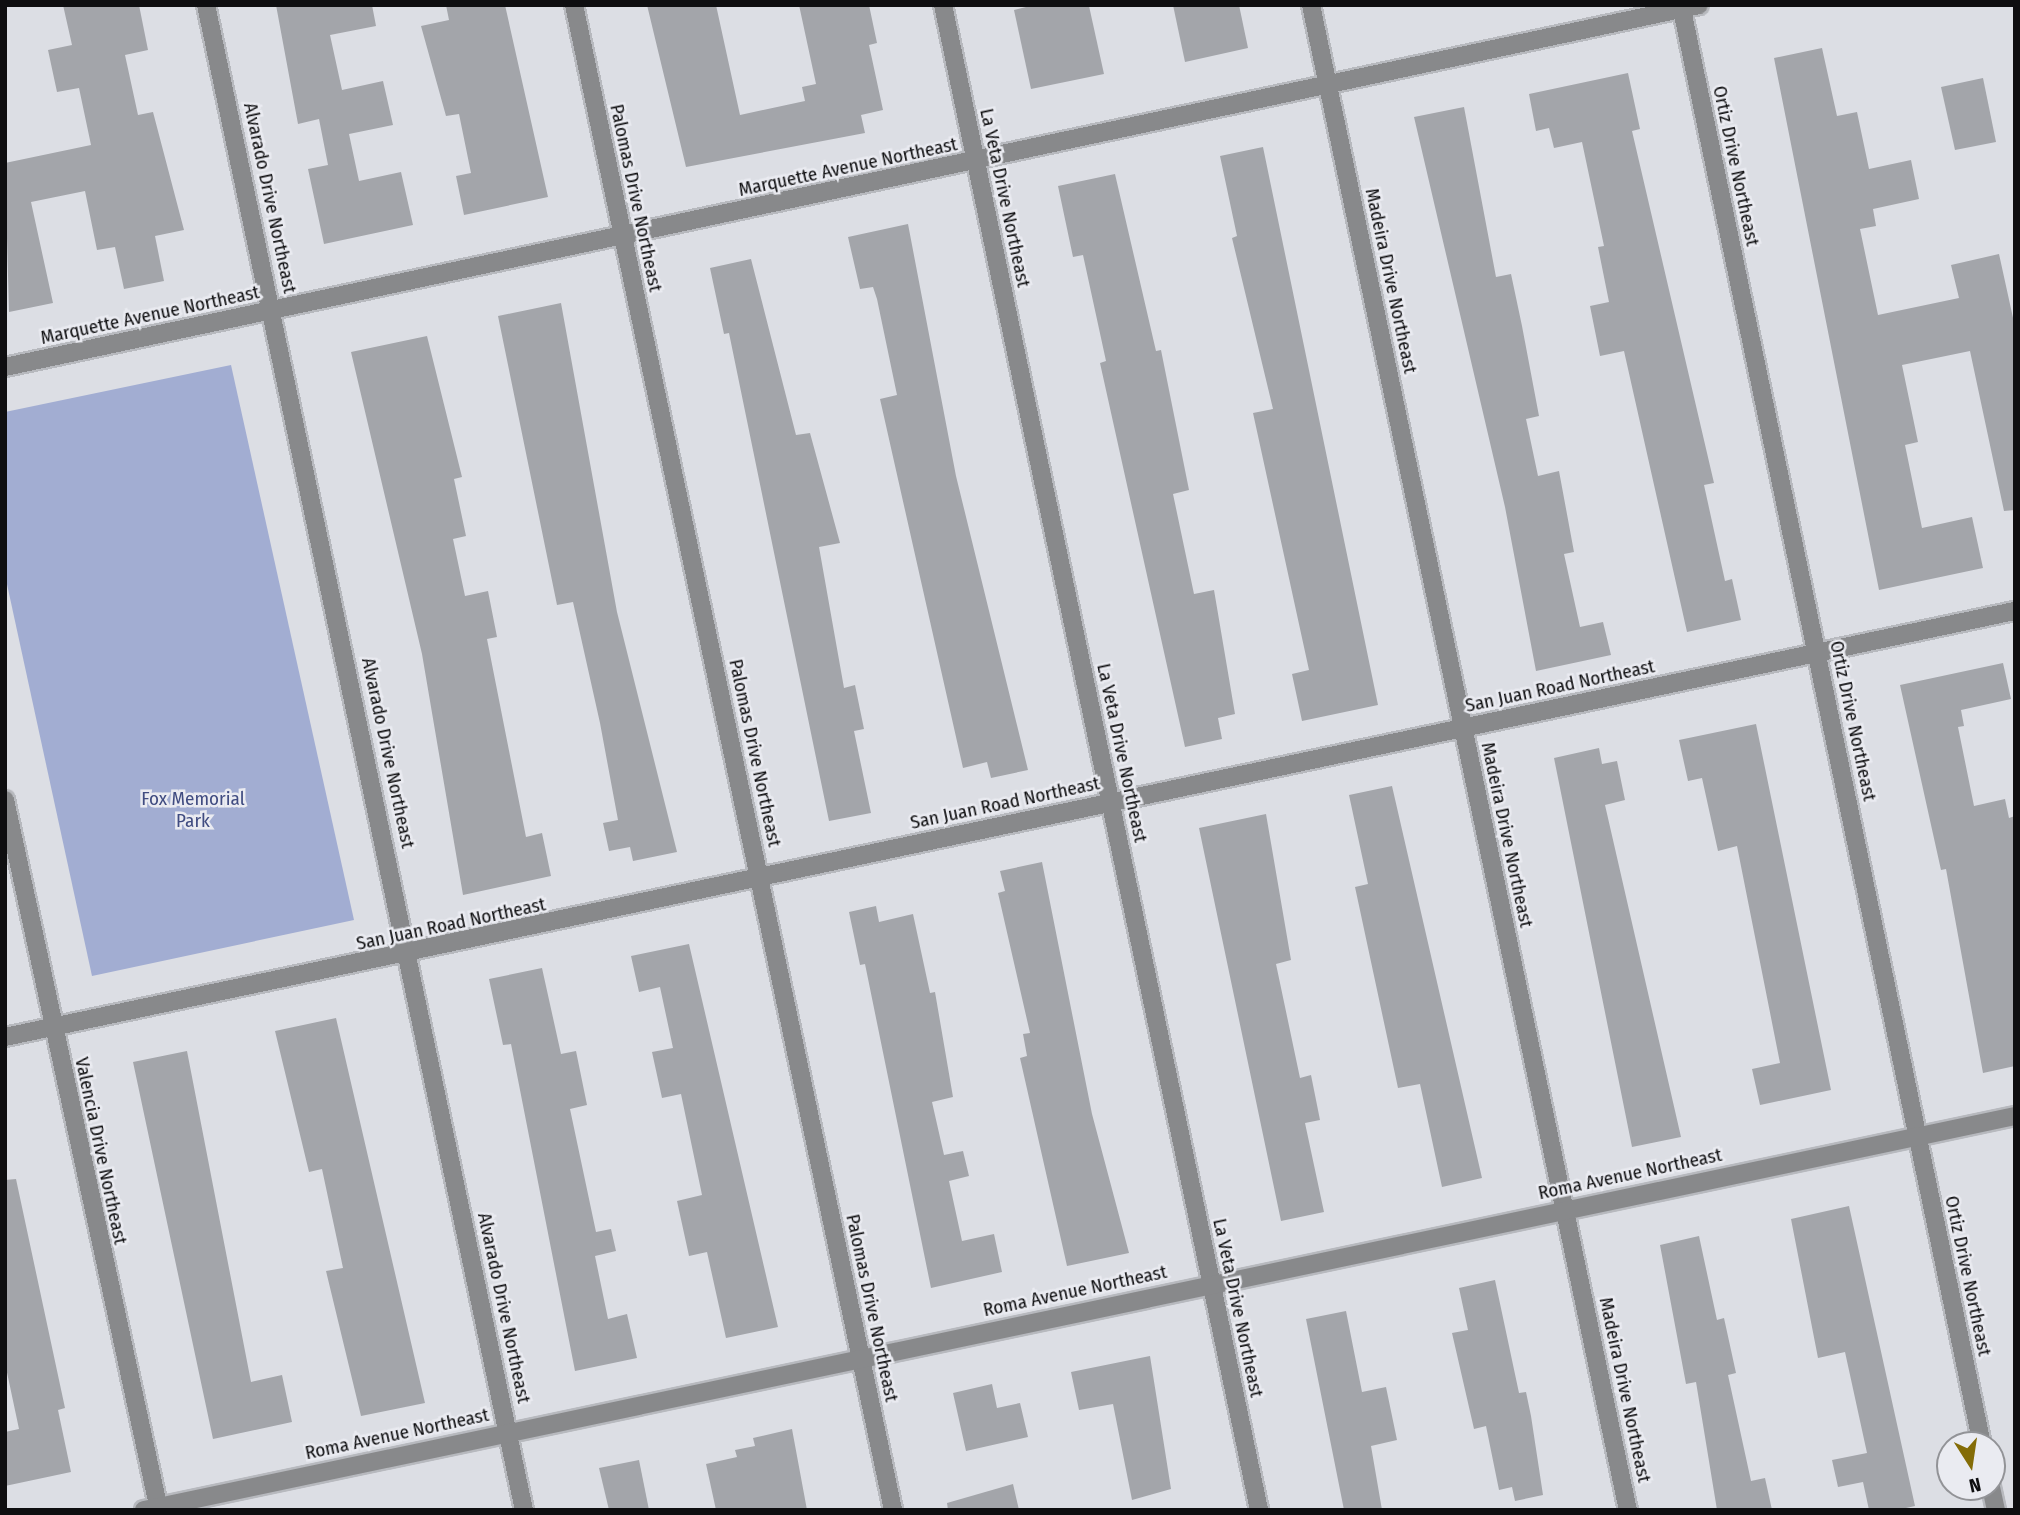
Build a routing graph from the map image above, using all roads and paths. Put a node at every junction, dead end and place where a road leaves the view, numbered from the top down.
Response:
1 (206, 5) edge
2 (574, 5) edge
3 (943, 5) edge
4 (1311, 5) edge
5 (1687, 6) edge
6 (1328, 83) junction
7 (976, 162) junction
8 (623, 235) junction
9 (273, 310) junction
10 (5, 366) edge
11 (2015, 611) edge
12 (1818, 652) junction
13 (1462, 728) junction
14 (5, 800) edge
15 (1111, 802) junction
16 (760, 878) junction
17 (409, 955) junction
18 (52, 1027) junction
19 (5, 1037) edge
20 (2015, 1116) edge
21 (1918, 1137) junction
22 (1566, 1208) junction
23 (1211, 1284) junction
24 (860, 1358) junction
25 (1979, 1431) edge
26 (508, 1432) junction
27 (154, 1509) edge
28 (524, 1510) edge
29 (893, 1510) edge
30 (1259, 1510) edge
31 (1628, 1510) edge

1 - 9 street, Alvarado Drive Northeast
2 - 8 street, Palomas Drive Northeast
3 - 7 street, La Veta Drive Northeast
4 - 6 street, Madeira Drive Northeast
5 - 6 street, Marquette Avenue Northeast
5 - 12 street, Ortiz Drive Northeast
6 - 7 street, Marquette Avenue Northeast
6 - 13 street, Madeira Drive Northeast
7 - 8 street, Marquette Avenue Northeast
7 - 15 street, La Veta Drive Northeast
8 - 9 street, Marquette Avenue Northeast
8 - 16 street, Palomas Drive Northeast
9 - 10 street, Marquette Avenue Northeast
9 - 17 street, Alvarado Drive Northeast
11 - 12 street, San Juan Road Northeast
12 - 13 street, San Juan Road Northeast
12 - 21 street, Ortiz Drive Northeast
13 - 15 street, San Juan Road Northeast
13 - 22 street, Madeira Drive Northeast
14 - 18 street, Valencia Drive Northeast
15 - 16 street, San Juan Road Northeast
15 - 23 street, La Veta Drive Northeast
16 - 17 street, San Juan Road Northeast
16 - 24 street, Palomas Drive Northeast
17 - 18 street, San Juan Road Northeast
17 - 26 street, Alvarado Drive Northeast
18 - 19 street, San Juan Road Northeast
18 - 27 street, Valencia Drive Northeast
20 - 21 street, Roma Avenue Northeast
21 - 22 street, Roma Avenue Northeast
21 - 25 street, Ortiz Drive Northeast
22 - 23 street, Roma Avenue Northeast
22 - 31 street, Madeira Drive Northeast
23 - 24 street, Roma Avenue Northeast
23 - 30 street, La Veta Drive Northeast
24 - 26 street, Roma Avenue Northeast
24 - 29 street, Palomas Drive Northeast
26 - 27 street, Roma Avenue Northeast
26 - 28 street, Alvarado Drive Northeast

